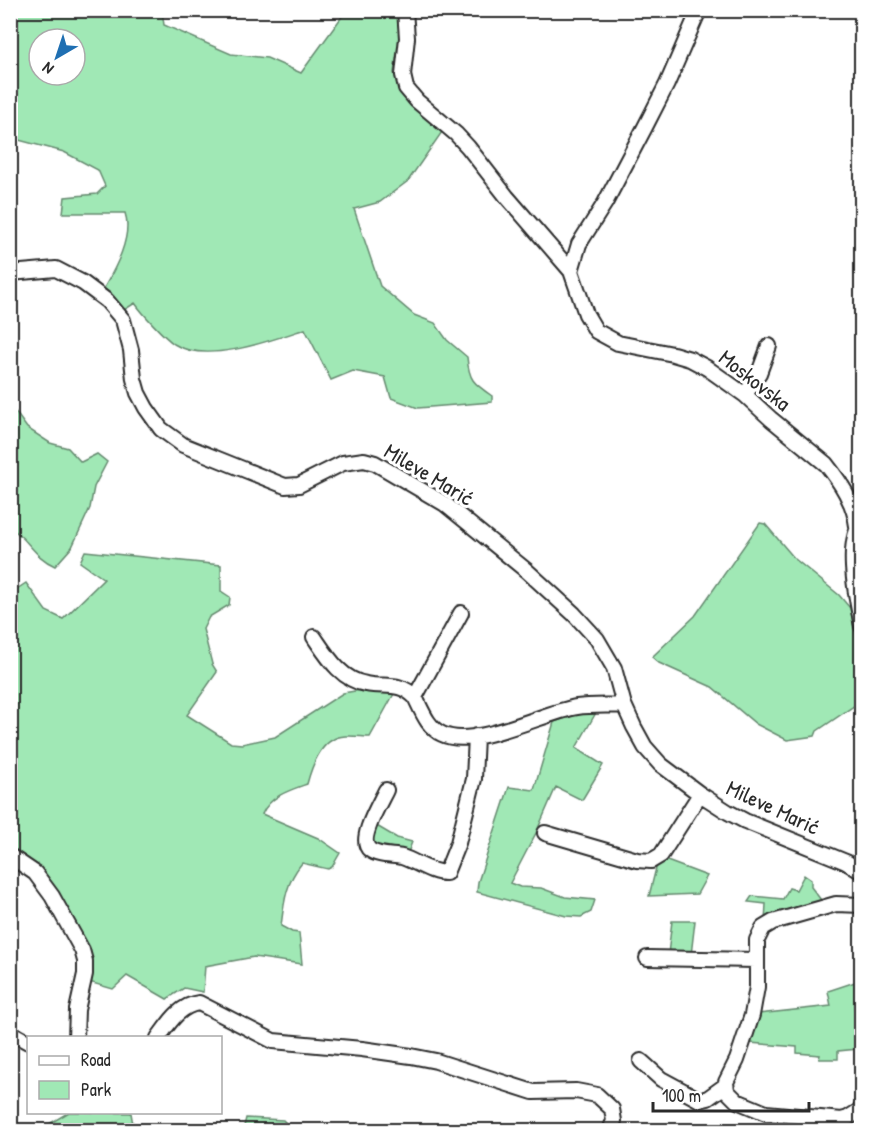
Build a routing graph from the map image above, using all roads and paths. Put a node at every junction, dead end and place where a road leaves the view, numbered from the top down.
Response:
1 (405, 10) edge
2 (699, 11) edge
3 (571, 271) junction
4 (10, 273) edge
5 (769, 346) dead end
6 (745, 395) junction
7 (857, 507) edge
8 (859, 524) edge
9 (858, 568) edge
10 (461, 614) dead end
11 (861, 627) edge
12 (314, 637) dead end
13 (416, 697) junction
14 (624, 705) junction
15 (476, 736) junction
16 (386, 790) dead end
17 (700, 794) junction
18 (545, 833) dead end
19 (10, 856) edge
20 (861, 872) edge
21 (861, 905) edge
22 (647, 958) dead end
23 (756, 960) junction
24 (10, 1032) edge
25 (76, 1036) edge
26 (160, 1036) edge
27 (27, 1041) edge
28 (641, 1061) dead end
29 (726, 1085) junction
30 (861, 1108) edge
31 (848, 1124) edge
32 (610, 1131) edge

1 - 3 street, Moskovska
2 - 3 street
3 - 6 street, Moskovska
4 - 14 street, Mileve Marić
5 - 6 street
6 - 7 street, Moskovska
7 - 8 street, Moskovska
8 - 9 street, Moskovska
9 - 11 street, Moskovska
10 - 13 street
12 - 13 street
13 - 15 street
14 - 15 street
14 - 17 street, Mileve Marić
15 - 16 street
17 - 18 street, Mileve Marić
17 - 20 street, Mileve Marić
19 - 25 street
21 - 23 street
22 - 23 street
23 - 29 street
24 - 27 street
26 - 32 street
28 - 29 street
29 - 31 street
30 - 31 street

